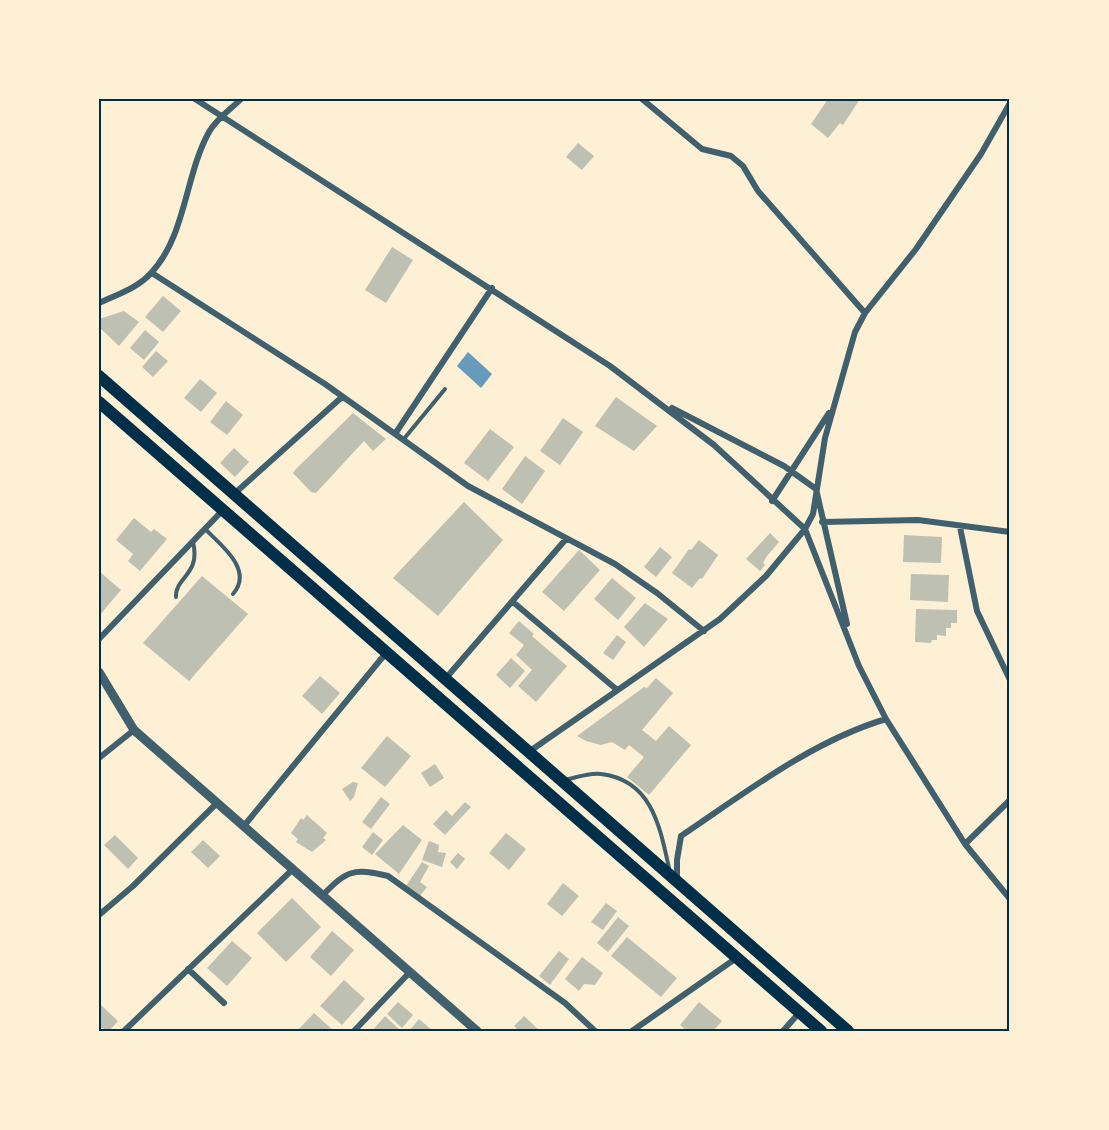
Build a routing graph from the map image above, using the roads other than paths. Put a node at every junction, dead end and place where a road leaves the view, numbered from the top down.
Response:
1 (195, 99) edge
2 (241, 99) edge
3 (642, 99) edge
4 (1010, 103) edge
5 (220, 117) junction
6 (152, 273) junction
7 (492, 288) junction
8 (99, 303) edge
9 (865, 313) junction
10 (99, 376) edge
11 (445, 389) dead end
12 (342, 397) junction
13 (659, 401) junction
14 (99, 402) edge
15 (834, 405) junction
16 (395, 434) junction
17 (402, 441) junction
18 (792, 471) junction
19 (816, 489) junction
20 (234, 494) junction
21 (772, 501) junction
22 (223, 510) junction
23 (822, 522) junction
24 (960, 527) junction
25 (205, 529) junction
26 (805, 529) junction
27 (1010, 532) edge
28 (566, 539) junction
29 (193, 542) junction
30 (233, 594) dead end
31 (176, 597) dead end
32 (513, 602) junction
33 (704, 631) junction
34 (99, 639) edge
35 (851, 642) junction
36 (386, 653) junction
37 (99, 672) edge
38 (446, 678) junction
39 (1010, 680) edge
40 (103, 685) edge
41 (616, 689) junction
42 (886, 719) junction
43 (135, 730) junction
44 (530, 751) junction
45 (99, 758) edge
46 (563, 780) junction
47 (1010, 800) edge
48 (216, 804) junction
49 (243, 827) junction
50 (965, 844) junction
51 (292, 869) junction
52 (674, 878) junction
53 (322, 896) junction
54 (1010, 899) edge
55 (99, 915) edge
56 (735, 958) junction
57 (188, 969) junction
58 (409, 973) junction
59 (224, 1003) dead end
60 (799, 1012) junction
61 (124, 1031) edge
62 (354, 1031) edge
63 (477, 1031) edge
64 (595, 1031) edge
65 (632, 1031) edge
66 (783, 1031) edge
67 (821, 1031) edge
68 (849, 1031) edge

1 - 5 street
2 - 5 street
3 - 9 street
4 - 9 street
5 - 6 street
5 - 7 street
6 - 8 street
6 - 12 street
7 - 13 street
7 - 16 street
9 - 15 street
10 - 20 highway
11 - 17 lane
12 - 16 street
12 - 20 street
13 - 18 street
13 - 21 street
14 - 22 highway
15 - 18 street
15 - 19 street
16 - 17 street
17 - 28 street
18 - 19 street
18 - 21 street
19 - 23 street
19 - 26 street
20 - 38 highway
21 - 26 street
22 - 25 street
22 - 36 highway
23 - 24 street
23 - 35 street
24 - 27 street
24 - 39 street
25 - 29 street
25 - 30 lane
26 - 33 street
26 - 35 street
28 - 32 street
28 - 33 street
29 - 31 lane
29 - 34 street
32 - 38 street
32 - 41 street
33 - 41 street
35 - 42 street
36 - 49 street
36 - 56 highway
37 - 40 street
38 - 44 highway
40 - 43 street
41 - 44 street
42 - 50 street
42 - 52 street
43 - 45 street
43 - 48 street
44 - 46 highway
46 - 52 highway
46 - 52 lane
47 - 50 street
48 - 49 street
48 - 55 street
49 - 51 street
50 - 54 street
51 - 53 street
51 - 57 street
52 - 68 highway
53 - 58 street
53 - 64 street
56 - 60 highway
56 - 65 street
57 - 59 street
57 - 61 street
58 - 62 street
58 - 63 street
60 - 66 street
60 - 67 highway

